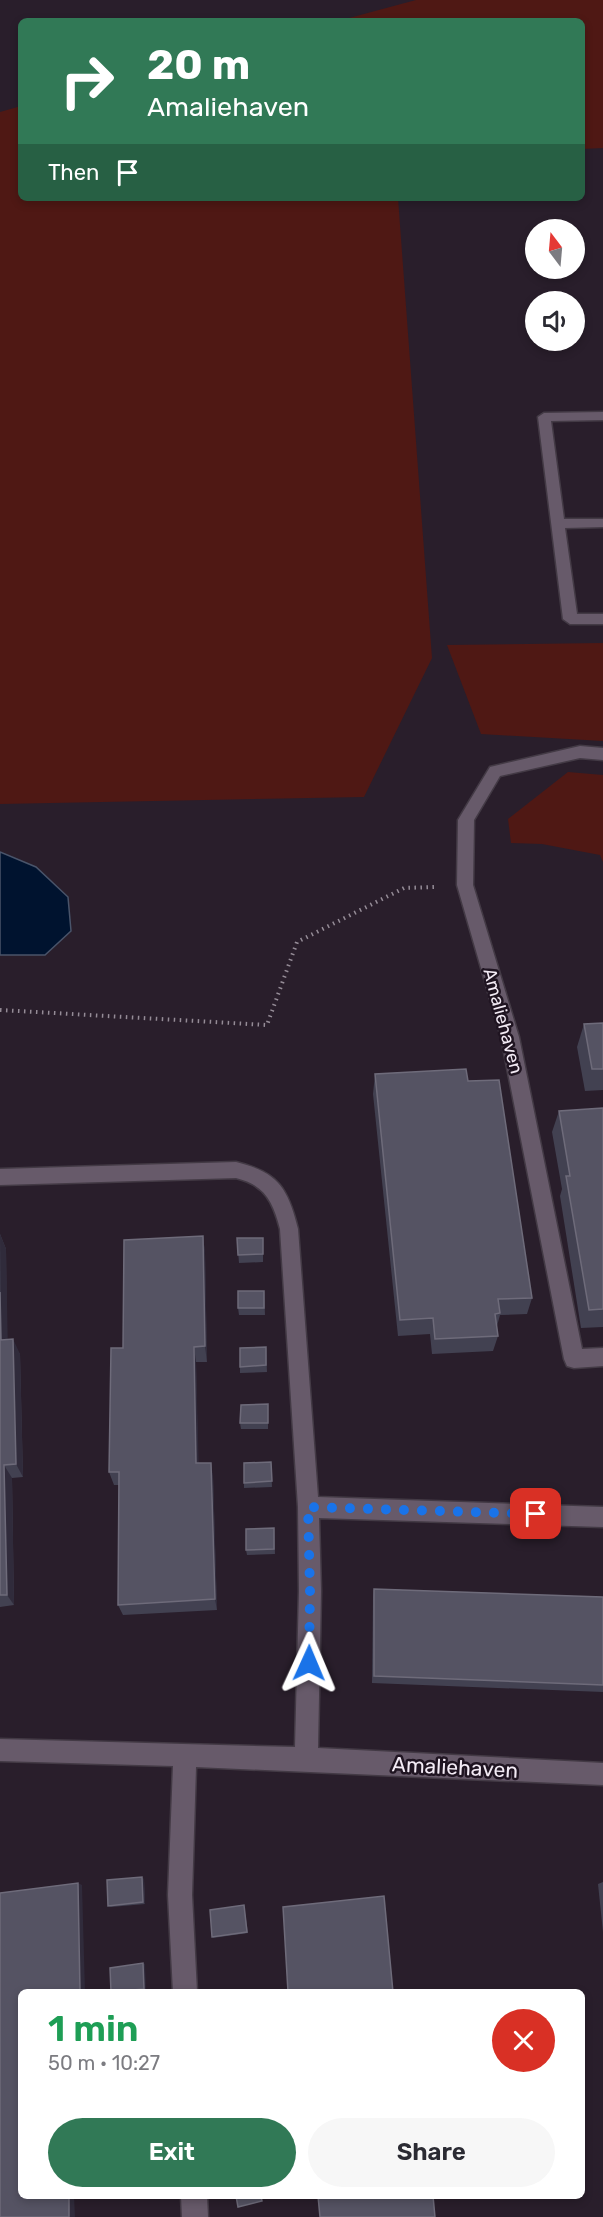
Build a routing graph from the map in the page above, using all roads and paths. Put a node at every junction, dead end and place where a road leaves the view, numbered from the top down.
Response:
1 (603, 416) edge
2 (603, 523) edge
3 (558, 524) junction
4 (603, 619) edge
5 (603, 754) edge
6 (465, 885) junction
7 (0, 1010) edge
8 (0, 1177) edge
9 (603, 1357) edge
10 (308, 1507) junction
11 (603, 1517) edge
12 (0, 1750) edge
13 (185, 1757) junction
14 (306, 1759) junction
15 (603, 1774) edge
16 (184, 1989) edge
17 (194, 2199) edge
18 (195, 2217) edge

1 - 3 street
2 - 3 street
3 - 4 street
5 - 6 street, Amaliehaven
6 - 7 path
6 - 9 street, Amaliehaven
8 - 10 street
10 - 11 street
10 - 14 street
12 - 13 street, Amaliehaven
13 - 14 street, Amaliehaven
13 - 16 street
14 - 15 street, Amaliehaven
17 - 18 street

